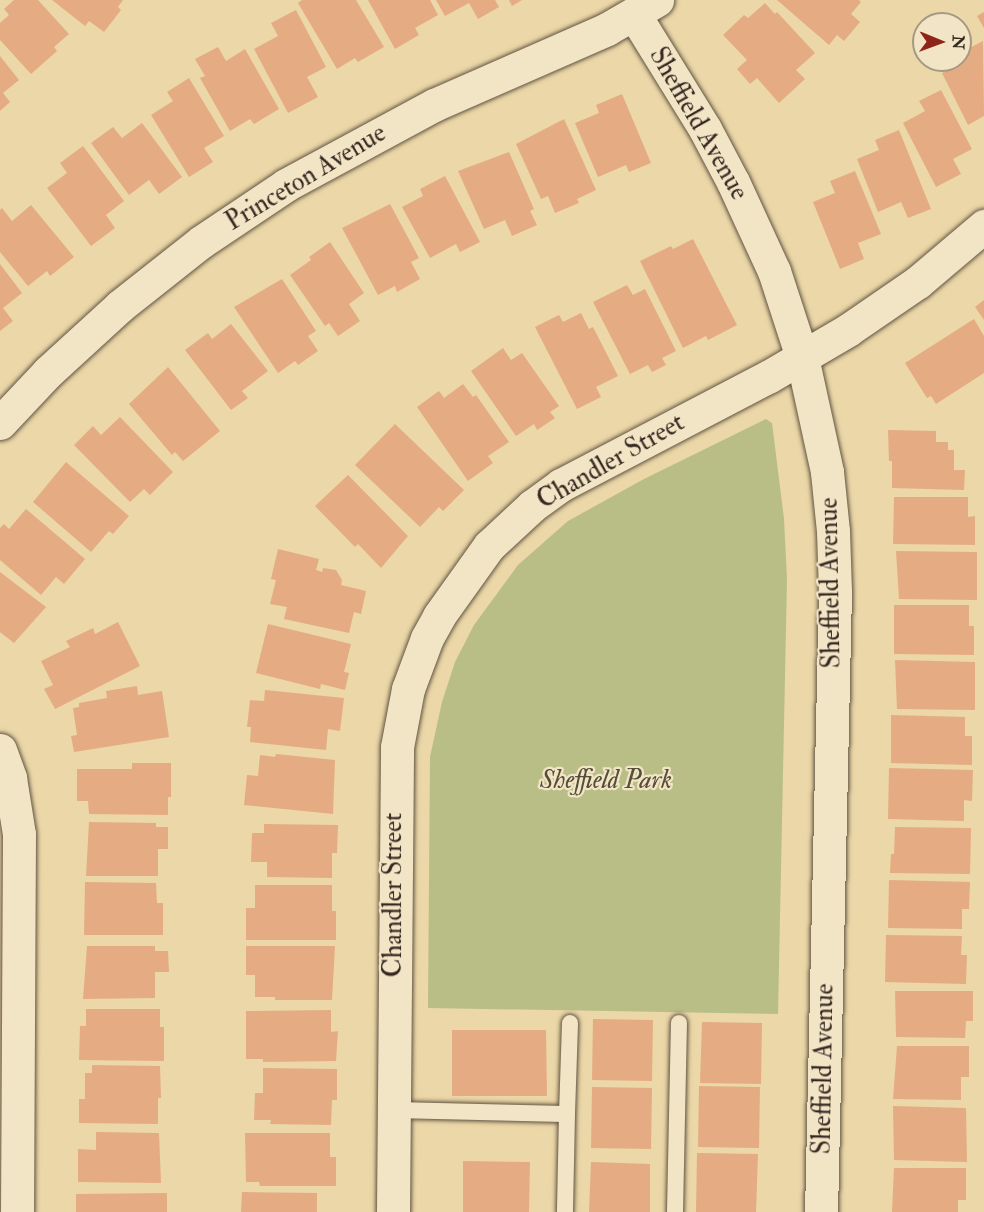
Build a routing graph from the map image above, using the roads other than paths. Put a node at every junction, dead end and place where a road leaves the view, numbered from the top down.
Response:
1 (639, 5) edge
2 (984, 226) edge
3 (802, 357) junction
4 (0, 423) edge
5 (0, 750) edge
6 (570, 1023) dead end
7 (679, 1023) dead end
8 (392, 1110) junction
9 (567, 1114) junction
10 (17, 1212) edge
11 (393, 1212) edge
12 (565, 1212) edge
13 (675, 1212) edge
14 (821, 1212) edge

1 - 3 street, Sheffield Avenue
1 - 4 street, Princeton Avenue
2 - 3 street, Chandler Street
3 - 8 street, Chandler Street
3 - 14 street, Sheffield Avenue
5 - 10 street
6 - 9 lane
7 - 13 lane
8 - 9 lane
8 - 11 street, Chandler Street
9 - 12 lane

